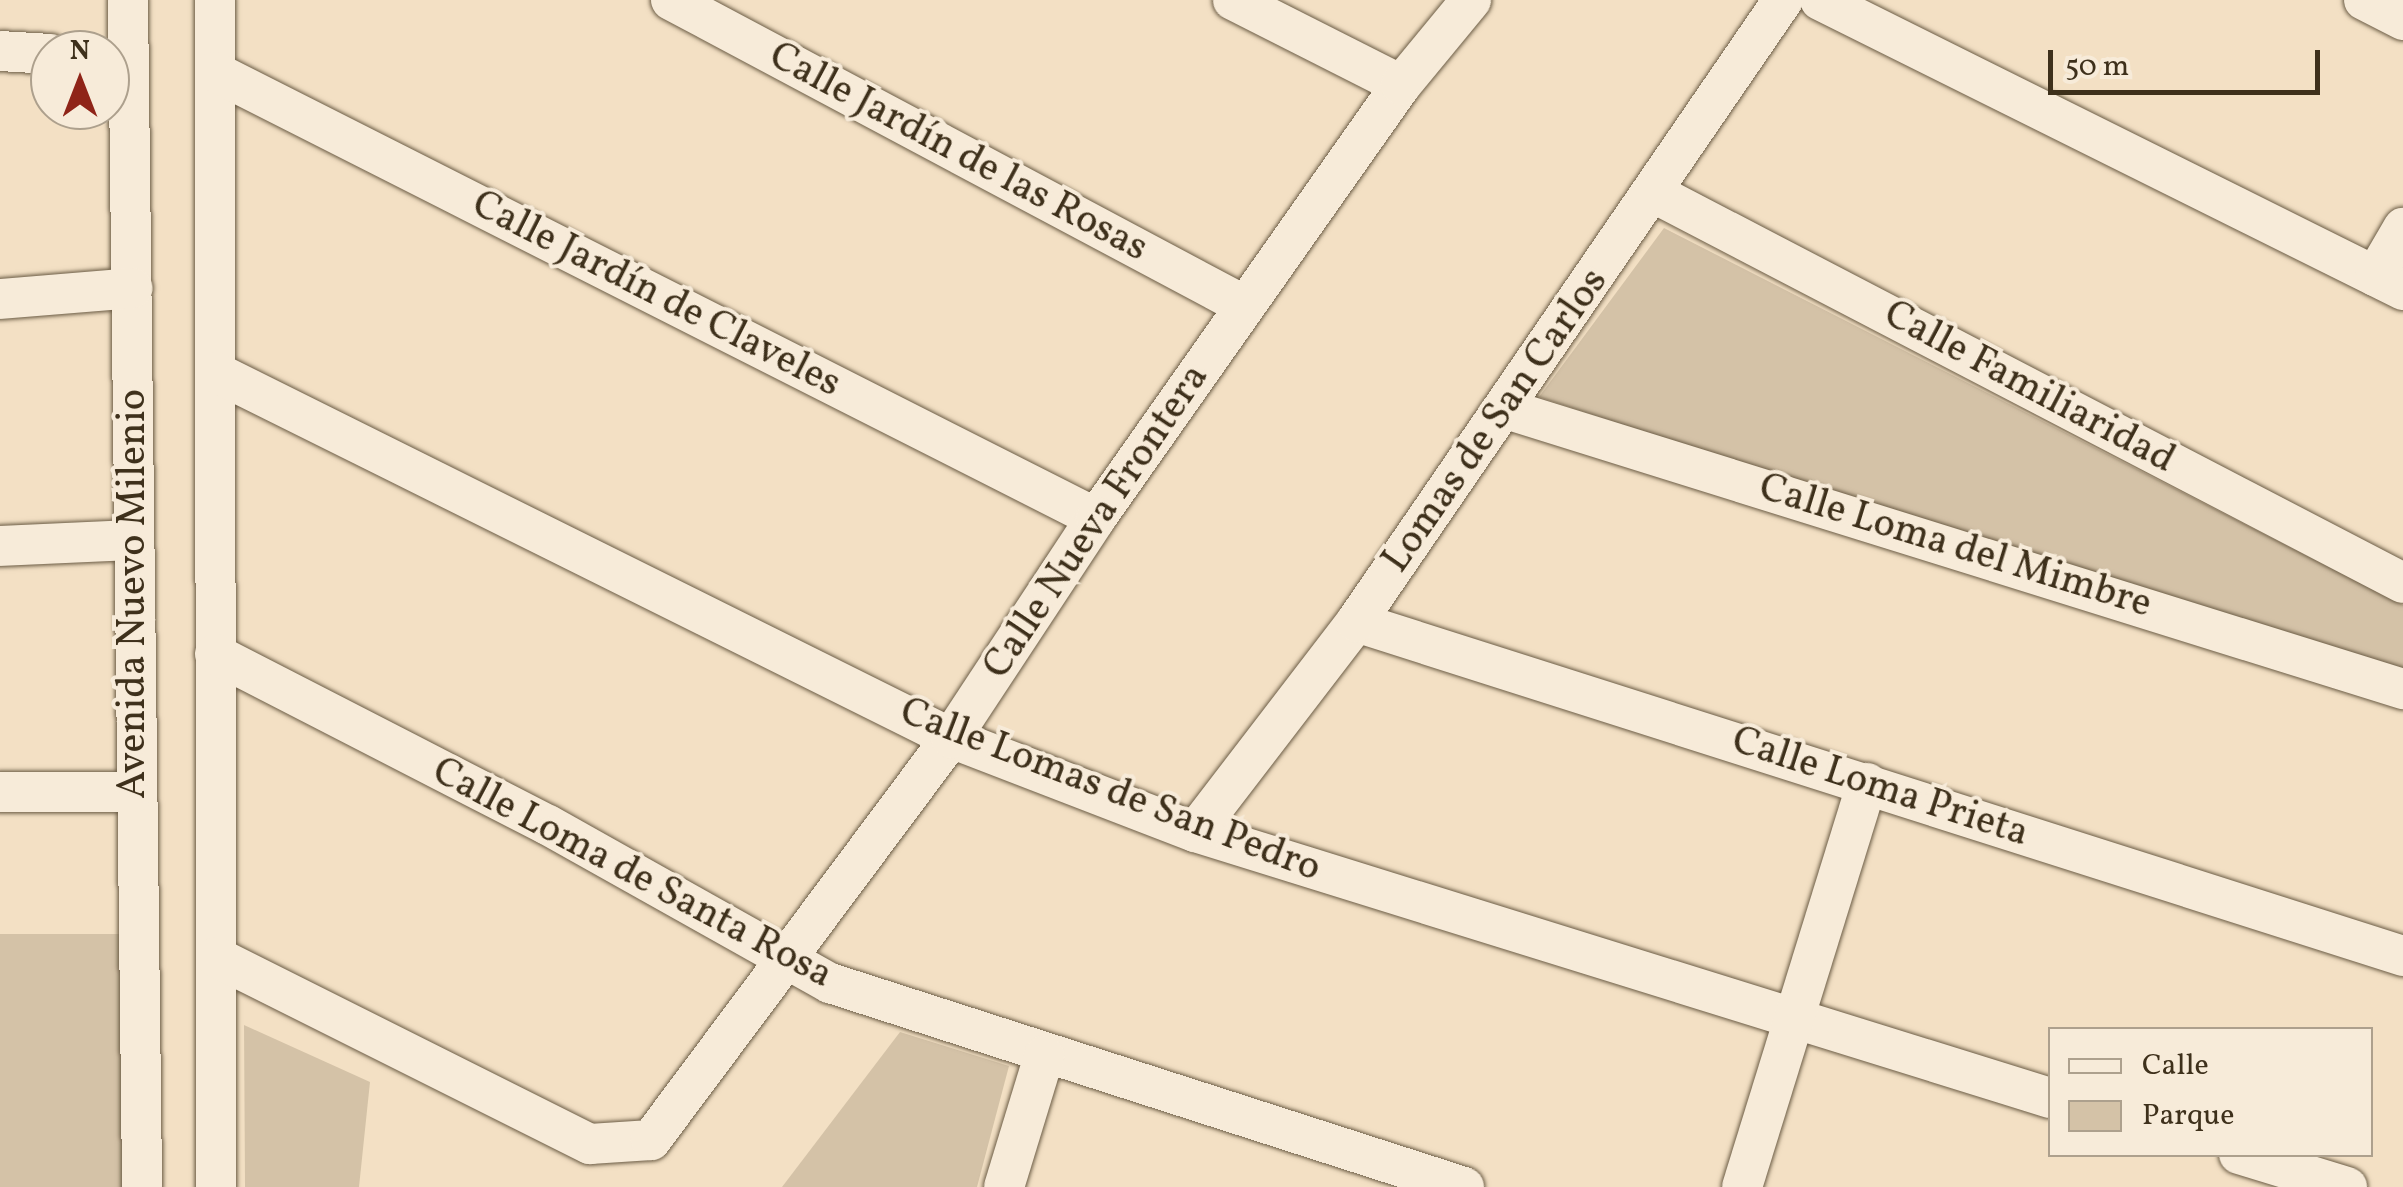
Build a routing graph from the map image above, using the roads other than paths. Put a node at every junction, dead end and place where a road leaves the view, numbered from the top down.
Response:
1 (128, 0) edge
2 (215, 0) edge
3 (671, 0) edge
4 (1233, 0) edge
5 (1472, 0) edge
6 (1783, 0) edge
7 (1820, 0) edge
8 (2364, 0) edge
9 (2403, 20) edge
10 (123, 30) edge
11 (0, 51) edge
12 (30, 53) edge
13 (215, 72) junction
14 (1401, 85) junction
15 (123, 130) edge
16 (1654, 193) junction
17 (2403, 228) edge
18 (2389, 283) edge
19 (133, 288) junction
20 (0, 300) edge
21 (1245, 306) junction
22 (214, 372) junction
23 (1506, 409) junction
24 (1096, 518) junction
25 (134, 540) junction
26 (0, 546) edge
27 (2403, 583) edge
28 (1356, 622) junction
29 (215, 654) junction
30 (2403, 689) edge
31 (950, 738) junction
32 (1867, 783) junction
33 (0, 792) edge
34 (134, 792) junction
35 (1195, 832) junction
36 (2403, 956) edge
37 (216, 957) junction
38 (786, 963) junction
39 (1794, 1021) junction
40 (1044, 1056) junction
41 (2048, 1097) edge
42 (2249, 1157) edge
43 (142, 1187) edge
44 (216, 1187) edge
45 (1004, 1187) edge
46 (1464, 1187) edge
47 (1742, 1187) edge
48 (2347, 1187) edge

1 - 10 street, Avenida Nuevo Milenio
2 - 13 street, Avenida Nuevo Milenio
3 - 21 street, Calle Jardín de las Rosas
4 - 14 street
5 - 14 street, Calle Nueva Frontera
6 - 16 street, Lomas de San Carlos
7 - 18 street
8 - 9 street
11 - 12 street
13 - 22 street, Avenida Nuevo Milenio
13 - 24 street, Calle Jardín de Claveles
14 - 21 street, Calle Nueva Frontera
15 - 19 street, Avenida Nuevo Milenio
16 - 23 street, Lomas de San Carlos
16 - 27 street, Calle Familiaridad
17 - 18 street
19 - 20 street
19 - 25 street, Avenida Nuevo Milenio
21 - 24 street, Calle Nueva Frontera
22 - 29 street, Avenida Nuevo Milenio
22 - 31 street, Calle Lomas de San Pedro
23 - 28 street, Lomas de San Carlos
23 - 30 street, Calle Loma del Mimbre
24 - 31 street, Calle Nueva Frontera
25 - 26 street
25 - 34 street, Avenida Nuevo Milenio
28 - 32 street, Calle Loma Prieta
28 - 35 street, Lomas de San Carlos
29 - 37 street, Avenida Nuevo Milenio
29 - 38 street, Calle Loma de Santa Rosa
31 - 35 street, Calle Lomas de San Pedro
31 - 38 street, Calle Nueva Frontera
32 - 36 street, Calle Loma Prieta
32 - 39 street
33 - 34 street
34 - 43 street, Avenida Nuevo Milenio
35 - 39 street, Calle Lomas de San Pedro
37 - 38 street, Calle Nueva Frontera
37 - 44 street, Avenida Nuevo Milenio
38 - 40 street, Calle Loma de Santa Rosa
39 - 41 street, Calle Lomas de San Pedro
39 - 47 street
40 - 45 street
40 - 46 street, Calle Loma de Santa Rosa
42 - 48 street

